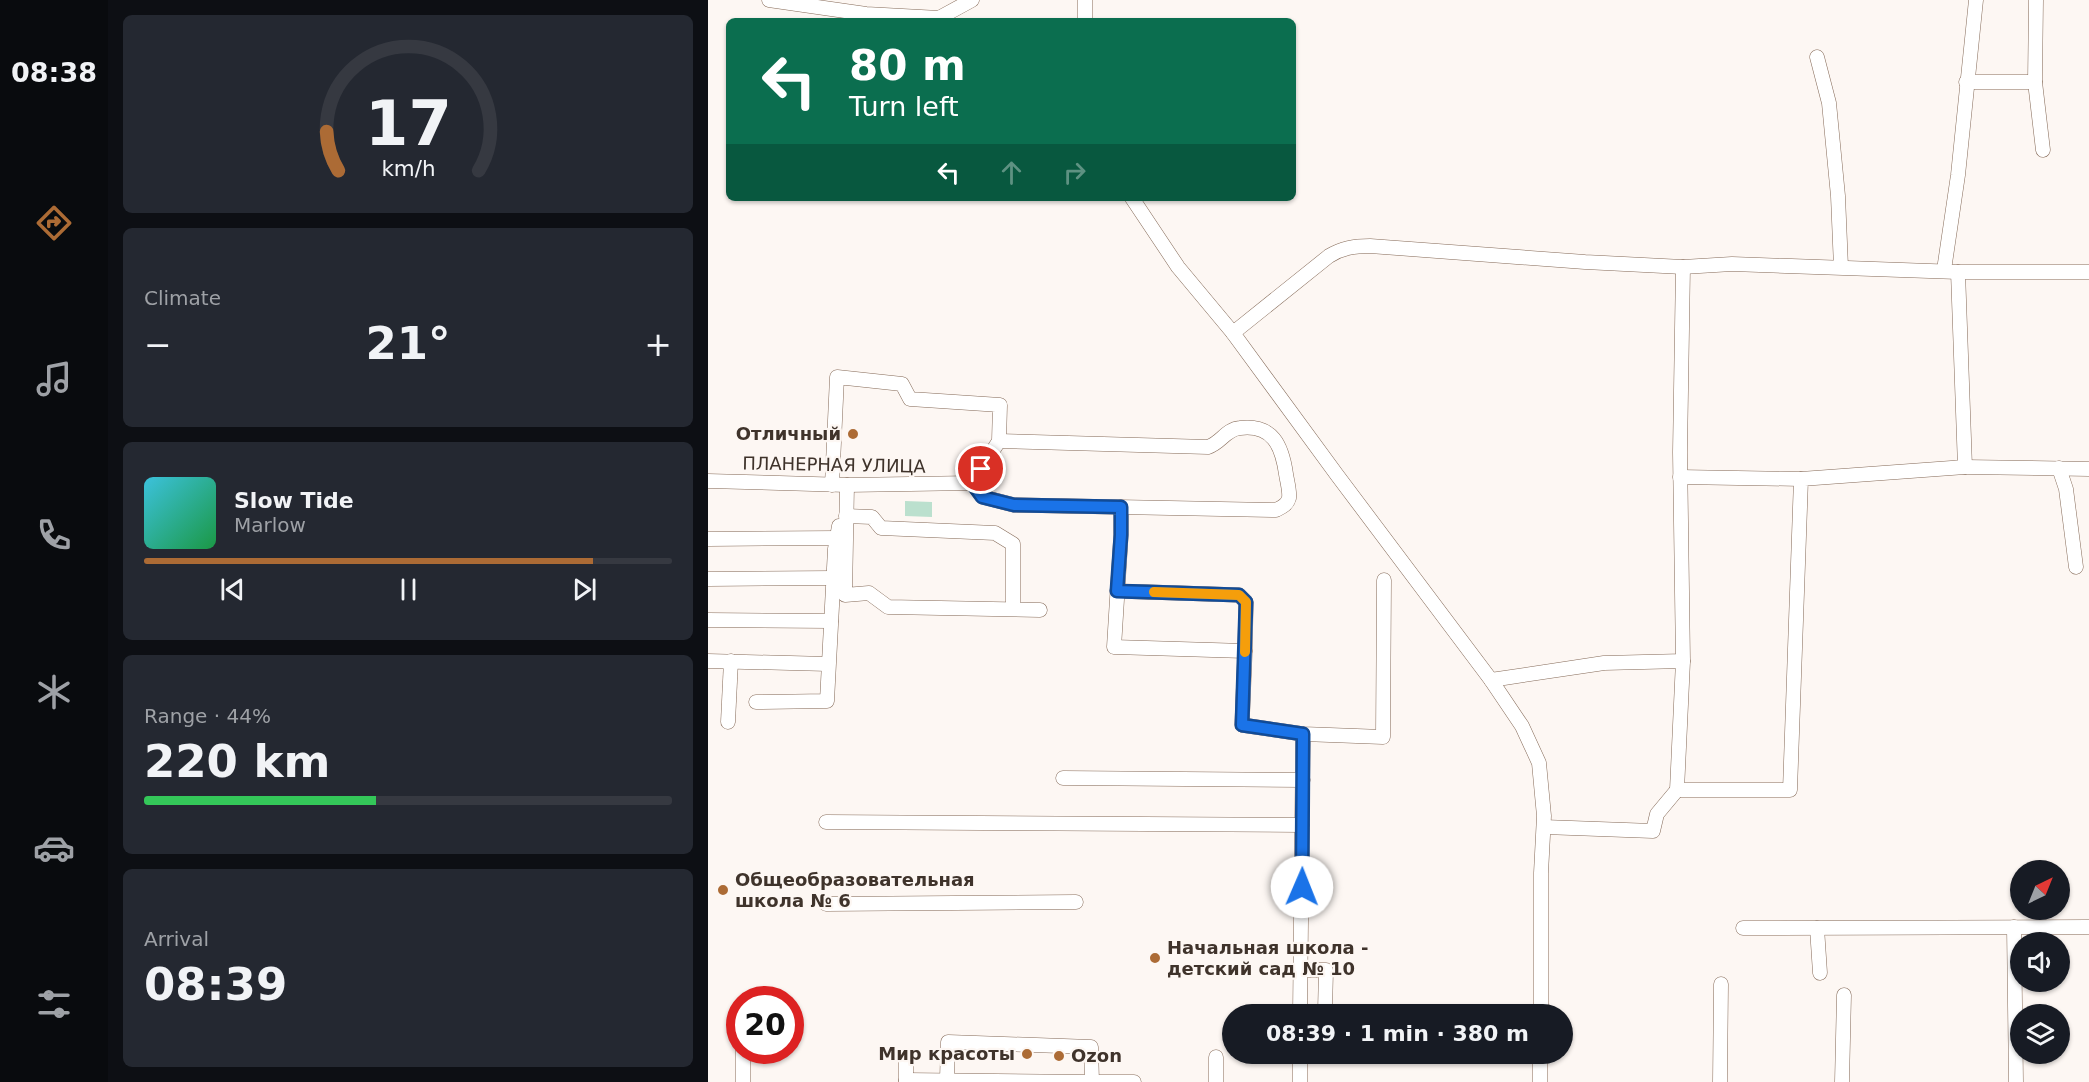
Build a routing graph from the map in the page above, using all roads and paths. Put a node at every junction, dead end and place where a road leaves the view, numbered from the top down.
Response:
1 (769, 0) edge
2 (972, 0) edge
3 (1085, 0) edge
4 (1976, 0) edge
5 (2036, 0) edge
6 (1084, 18) edge
7 (1816, 57) dead end
8 (1966, 82) junction
9 (2035, 82) junction
10 (2043, 150) dead end
11 (1134, 201) edge
12 (1683, 267) junction
13 (1841, 267) junction
14 (1951, 271) junction
15 (2089, 272) edge
16 (1233, 333) junction
17 (999, 441) junction
18 (1965, 467) junction
19 (2059, 468) junction
20 (2089, 469) edge
21 (1680, 477) junction
22 (1801, 479) junction
23 (708, 481) edge
24 (972, 483) junction
25 (839, 485) junction
26 (1121, 507) junction
27 (846, 516) junction
28 (708, 538) edge
29 (838, 538) junction
30 (2076, 567) dead end
31 (834, 578) junction
32 (708, 579) edge
33 (1384, 580) dead end
34 (1117, 591) junction
35 (1014, 609) junction
36 (1040, 610) dead end
37 (708, 621) edge
38 (831, 621) junction
39 (1245, 651) junction
40 (708, 661) edge
41 (731, 662) junction
42 (1683, 662) junction
43 (828, 664) junction
44 (1491, 680) junction
45 (756, 702) dead end
46 (728, 722) dead end
47 (1303, 734) junction
48 (1063, 778) dead end
49 (1303, 780) junction
50 (1677, 790) junction
51 (826, 822) dead end
52 (1302, 825) junction
53 (1544, 827) junction
54 (1076, 902) dead end
55 (826, 904) dead end
56 (2013, 927) junction
57 (2089, 927) edge
58 (1743, 928) dead end
59 (1817, 928) junction
60 (1301, 970) junction
61 (1820, 973) dead end
62 (1721, 984) dead end
63 (1844, 995) dead end
64 (1300, 1004) edge
65 (1325, 1004) edge
66 (1540, 1004) edge
67 (906, 1056) dead end
68 (1216, 1057) dead end
69 (743, 1064) edge
70 (1300, 1064) edge
71 (1540, 1064) edge
72 (947, 1080) junction
73 (906, 1081) edge
74 (743, 1082) edge
75 (1092, 1082) edge
76 (1134, 1082) edge
77 (1216, 1082) edge
78 (1300, 1082) edge
79 (1540, 1082) edge
80 (1720, 1082) edge
81 (1842, 1082) edge
82 (2016, 1082) edge

1 - 2 street
3 - 6 street
4 - 8 street
5 - 9 street
7 - 13 street
8 - 9 street
8 - 14 street
9 - 10 street
11 - 16 street
12 - 13 street
12 - 16 street
12 - 21 street
13 - 14 street
14 - 15 street
14 - 18 street
16 - 44 street
17 - 24 street
17 - 25 street
17 - 26 street
18 - 19 street
18 - 22 street
19 - 20 street
19 - 30 street
21 - 22 street
21 - 42 street
22 - 50 street
23 - 25 street, ПЛАНЕРНАЯ УЛИЦА
24 - 25 street, ПЛАНЕРНАЯ УЛИЦА
24 - 26 street
25 - 27 street
25 - 29 street
26 - 34 street
27 - 35 street
27 - 35 street
28 - 29 street
29 - 31 street
31 - 32 street
31 - 38 street
33 - 47 street
34 - 39 street
34 - 39 street
35 - 36 street
37 - 38 street
38 - 43 street
39 - 47 street
40 - 41 street
41 - 43 street
41 - 46 street
42 - 44 street
42 - 50 street
43 - 45 street
44 - 53 street
47 - 49 street
48 - 49 street
49 - 52 street
50 - 53 street
51 - 52 street
52 - 60 street
53 - 66 street
54 - 55 street
56 - 57 street
56 - 59 street
56 - 82 street
58 - 59 street
59 - 61 street
60 - 64 street
60 - 65 street
62 - 80 street
63 - 81 street
67 - 73 street
68 - 77 street
69 - 74 street
70 - 78 street
71 - 79 street
72 - 73 street
72 - 75 street
72 - 75 street
75 - 76 street

